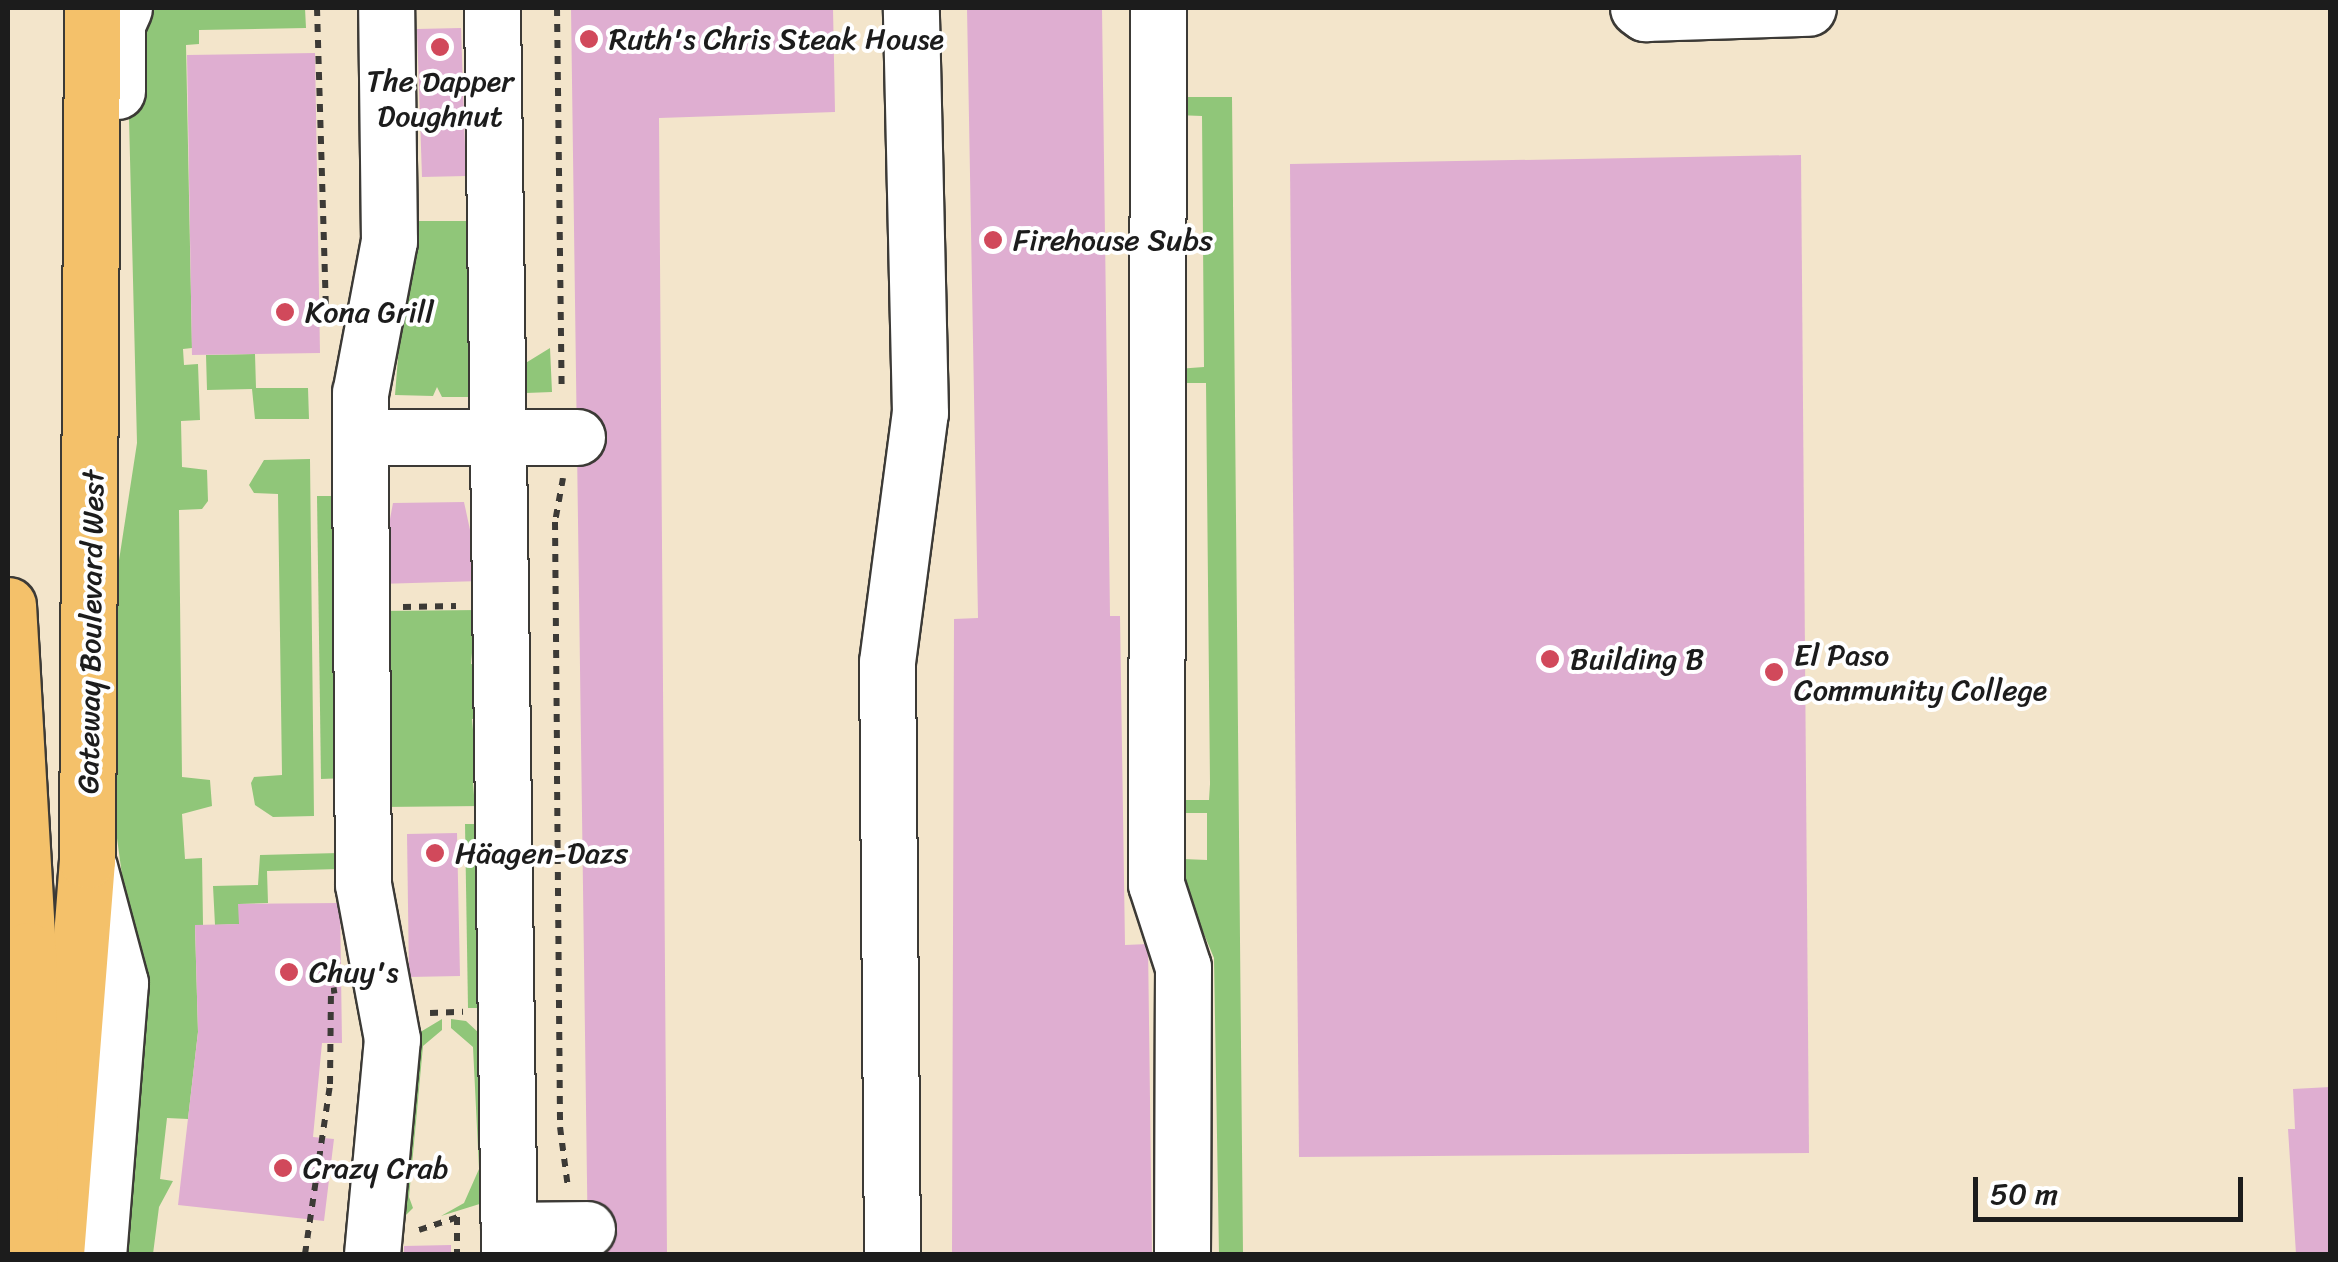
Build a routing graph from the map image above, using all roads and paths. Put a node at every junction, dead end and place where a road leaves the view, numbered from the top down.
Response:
1 (92, 8) edge
2 (124, 8) edge
3 (317, 8) edge
4 (386, 8) edge
5 (492, 8) edge
6 (557, 8) edge
7 (911, 8) edge
8 (1158, 8) edge
9 (1638, 8) edge
10 (1808, 8) edge
11 (93, 211) junction
12 (326, 334) dead end
13 (567, 431) junction
14 (360, 437) junction
15 (500, 437) junction
16 (8, 606) edge
17 (464, 606) dead end
18 (394, 608) dead end
19 (87, 860) junction
20 (350, 990) dead end
21 (457, 1217) junction
22 (578, 1217) joint
23 (497, 1232) edge
24 (386, 1245) edge
25 (30, 1254) edge
26 (56, 1254) edge
27 (98, 1254) edge
28 (306, 1254) edge
29 (457, 1254) edge
30 (892, 1254) edge
31 (1182, 1254) edge

1 - 11 main road, Gateway Boulevard West
2 - 11 lane
3 - 12 path
4 - 14 lane
5 - 15 lane
6 - 13 path
7 - 30 lane
8 - 31 lane
9 - 10 lane
11 - 19 main road, Gateway Boulevard West
13 - 15 lane
13 - 22 path
14 - 15 lane
14 - 24 lane
15 - 23 lane
16 - 25 main road
17 - 18 path
19 - 26 main road, Gateway Boulevard West
19 - 27 lane
20 - 28 path
21 - 23 path
21 - 24 path
21 - 29 path
22 - 23 lane

